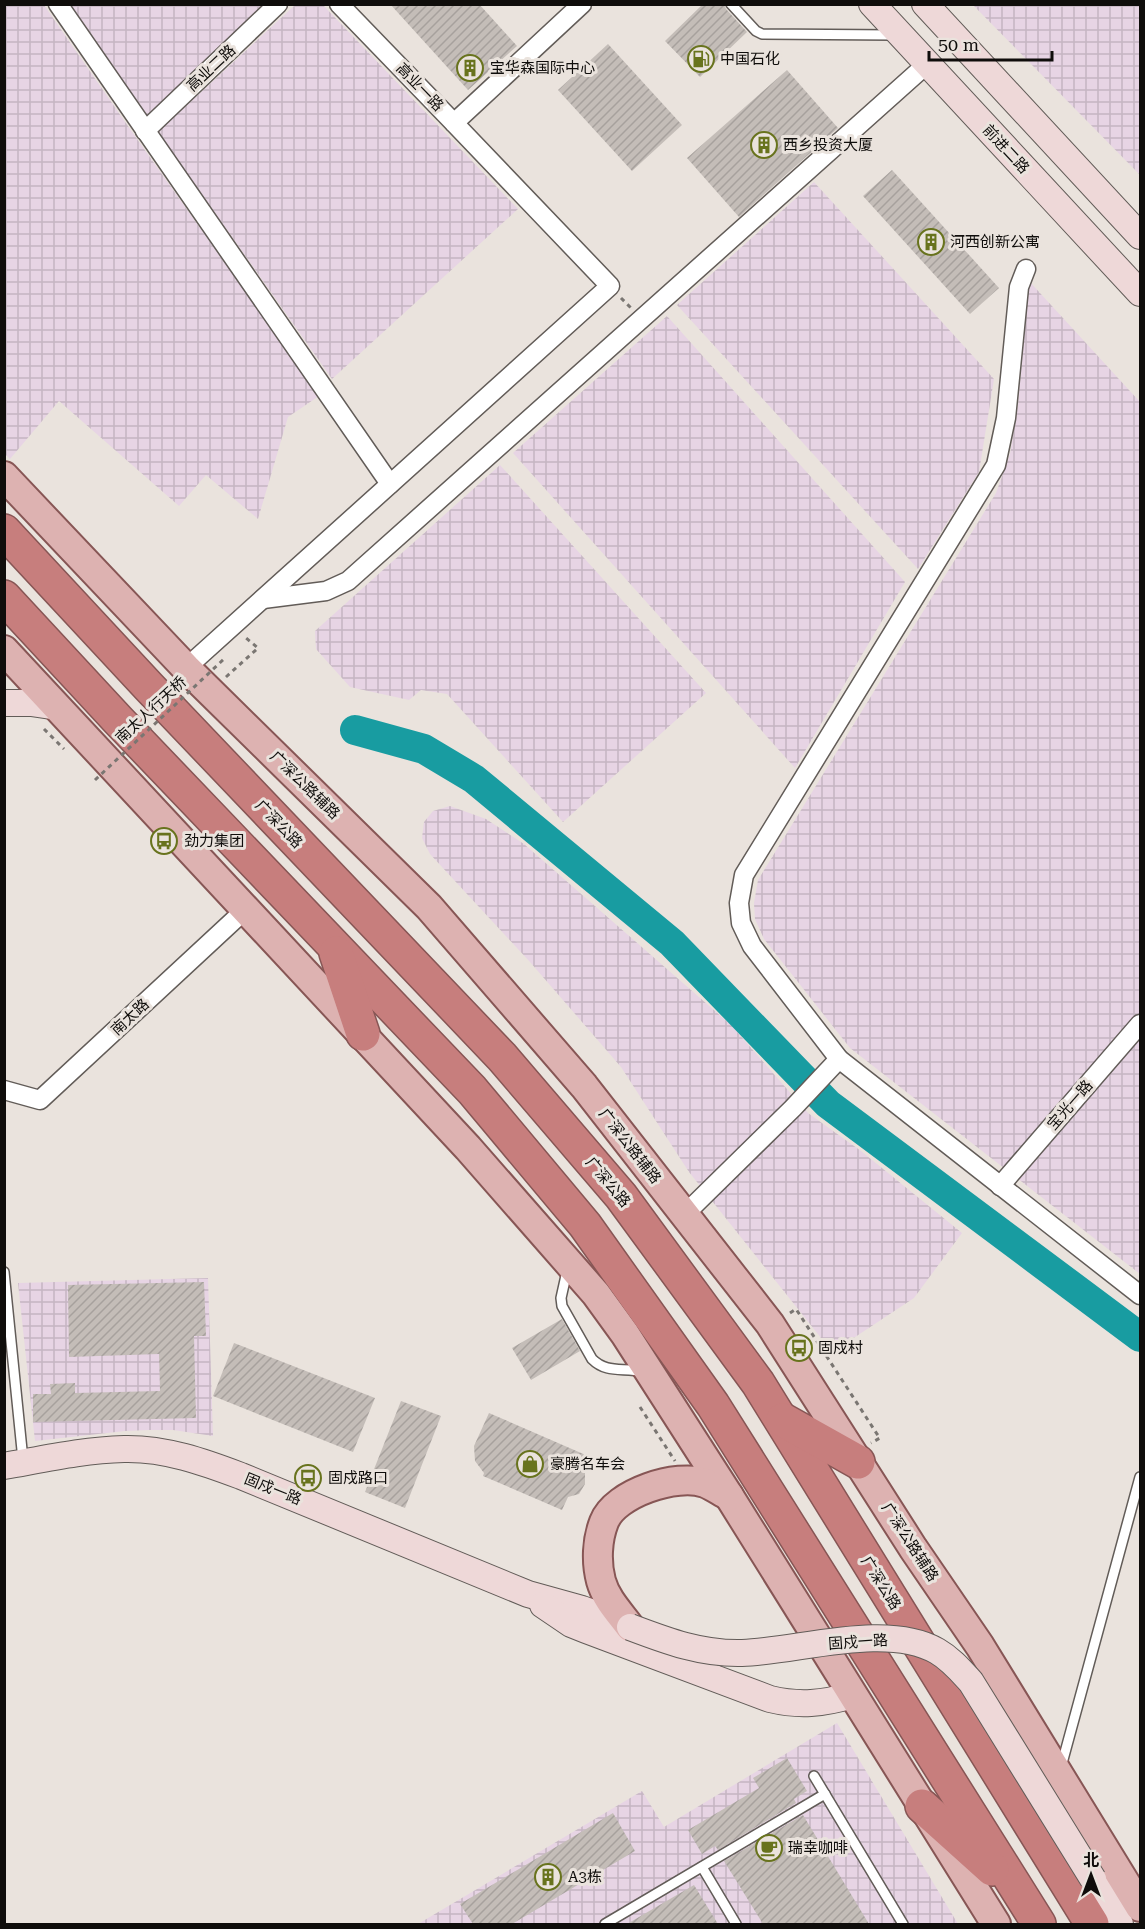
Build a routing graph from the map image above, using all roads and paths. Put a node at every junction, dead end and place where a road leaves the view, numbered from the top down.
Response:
1 (58, 4) edge
2 (278, 4) edge
3 (339, 4) edge
4 (582, 4) edge
5 (731, 4) edge
6 (872, 4) edge
7 (925, 4) edge
8 (900, 35) junction
9 (927, 64) junction
10 (454, 123) junction
11 (145, 130) junction
12 (1137, 227) edge
13 (1026, 269) dead end
14 (610, 286) junction
15 (1140, 293) edge
16 (642, 319) junction
17 (4, 476) edge
18 (390, 484) junction
19 (4, 531) edge
20 (4, 597) edge
21 (263, 599) junction
22 (240, 644) dead end
23 (4, 650) edge
24 (232, 651) dead end
25 (186, 668) junction
26 (220, 682) dead end
27 (4, 703) edge
28 (58, 707) junction
29 (95, 780) dead end
30 (246, 909) junction
31 (334, 945) junction
32 (1140, 1024) edge
33 (363, 1034) junction
34 (839, 1059) junction
35 (4, 1090) edge
36 (1000, 1186) junction
37 (684, 1215) junction
38 (565, 1257) junction
39 (4, 1272) edge
40 (1140, 1295) edge
41 (798, 1313) dead end
42 (651, 1374) junction
43 (640, 1407) dead end
44 (780, 1419) junction
45 (862, 1454) junction
46 (676, 1462) dead end
47 (14, 1464) edge
48 (1140, 1477) edge
49 (729, 1496) junction
50 (528, 1594) junction
51 (630, 1627) junction
52 (852, 1695) junction
53 (1059, 1774) junction
54 (814, 1776) dead end
55 (825, 1794) junction
56 (922, 1806) junction
57 (702, 1867) junction
58 (1020, 1893) junction
59 (1140, 1907) edge
60 (605, 1924) edge
61 (736, 1924) edge
62 (903, 1924) edge
63 (996, 1924) edge
64 (1039, 1924) edge
65 (1092, 1924) edge
66 (1120, 1924) edge

1 - 11 street
2 - 11 street, 高业二路
3 - 10 street, 高业一路
4 - 10 street, 高业一路
5 - 8 lane
6 - 8 street, 前进二路
7 - 12 street
8 - 9 street, 前进二路
9 - 15 street, 前进二路
9 - 16 street
10 - 14 street
11 - 18 street
13 - 34 street
14 - 16 path
14 - 18 street
16 - 21 street
17 - 25 main road, 广深公路辅路
18 - 21 street
19 - 44 highway, 广深公路
20 - 31 highway
21 - 25 street
22 - 26 path
23 - 28 main road
24 - 29 path, 南太人行天桥, bridge
25 - 37 main road, 广深公路辅路
27 - 28 street
28 - 30 main road
30 - 33 main road
30 - 35 street, 南太路
31 - 33 highway
31 - 58 highway
32 - 36 street, 宝光一路
33 - 38 main road
34 - 36 street
34 - 37 street
36 - 40 street
37 - 45 main road, 广深公路辅路
38 - 42 main road
38 - 42 lane
39 - 47 lane
41 - 45 path
42 - 49 main road
43 - 46 path
44 - 45 highway
44 - 65 highway, 广深公路
45 - 53 main road, 广深公路辅路
47 - 50 street, 固戍一路
48 - 53 lane
49 - 51 main road
49 - 52 main road
50 - 51 street, 固戍一路
50 - 52 street, 固戍一路
51 - 66 street, 固戍一路, bridge
52 - 56 main road
53 - 59 main road, 广深公路辅路
54 - 55 lane
55 - 57 lane
55 - 62 lane
56 - 58 highway
56 - 63 main road
57 - 60 lane
57 - 61 lane
58 - 64 highway

